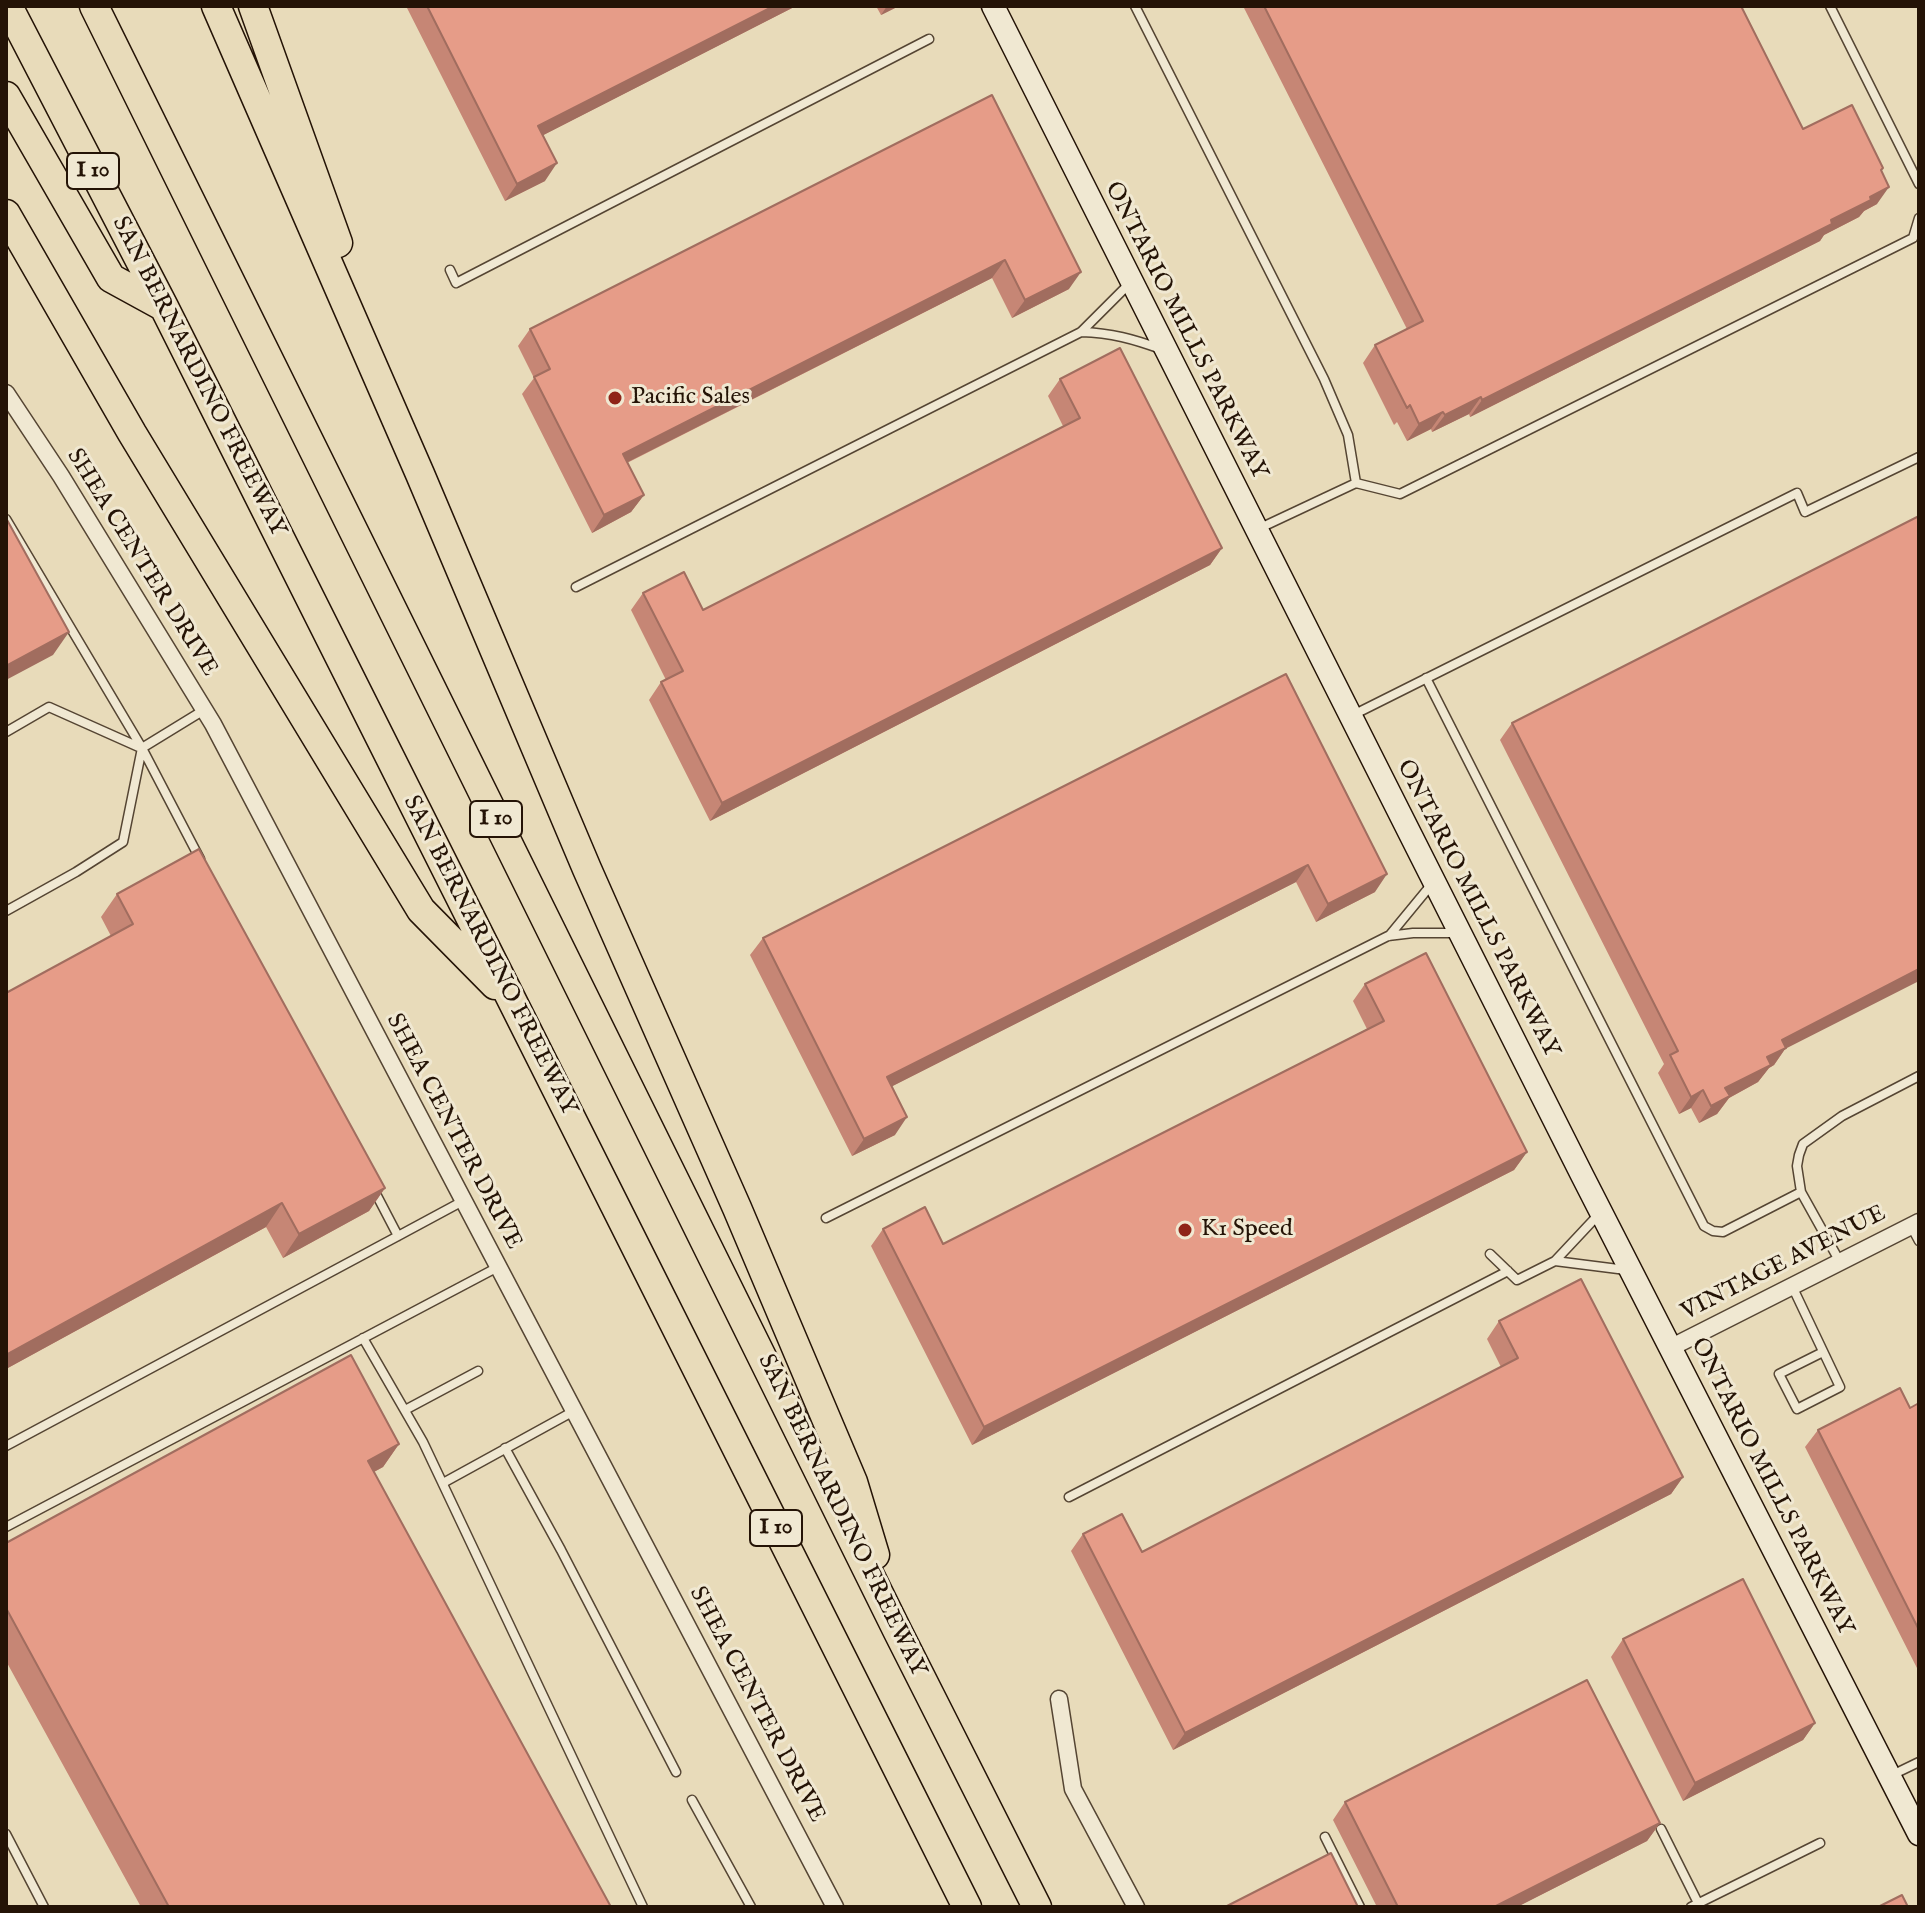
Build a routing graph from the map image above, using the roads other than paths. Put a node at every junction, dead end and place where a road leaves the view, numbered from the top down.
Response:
1 (8, 6) edge
2 (94, 6) edge
3 (216, 6) edge
4 (253, 6) edge
5 (993, 6) edge
6 (1135, 6) edge
7 (1830, 6) edge
8 (929, 39) dead end
9 (6, 96) edge
10 (1919, 184) edge
11 (6, 214) edge
12 (1919, 218) edge
13 (450, 270) dead end
14 (1131, 281) junction
15 (164, 307) junction
16 (1081, 332) junction
17 (1166, 351) junction
18 (7, 398) edge
19 (1919, 457) edge
20 (420, 474) junction
21 (1356, 483) junction
22 (6, 519) edge
23 (1257, 530) junction
24 (576, 587) dead end
25 (1426, 678) junction
26 (204, 710) junction
27 (1351, 716) junction
28 (6, 732) edge
29 (142, 748) junction
30 (208, 874) edge
31 (1434, 881) junction
32 (6, 911) edge
33 (1460, 933) junction
34 (1388, 936) junction
35 (514, 1005) junction
36 (1919, 1076) edge
37 (369, 1180) edge
38 (1801, 1192) junction
39 (463, 1201) junction
40 (1601, 1211) junction
41 (826, 1218) dead end
42 (1916, 1230) edge
43 (398, 1236) junction
44 (1490, 1254) dead end
45 (1555, 1261) junction
46 (1840, 1262) junction
47 (498, 1267) junction
48 (1508, 1271) junction
49 (1632, 1271) junction
50 (1792, 1286) junction
51 (363, 1338) junction
52 (1670, 1348) junction
53 (1823, 1352) junction
54 (478, 1371) dead end
55 (405, 1410) junction
56 (574, 1411) junction
57 (6, 1446) edge
58 (505, 1448) junction
59 (443, 1483) junction
60 (1069, 1497) dead end
61 (6, 1527) edge
62 (898, 1632) junction
63 (1059, 1699) dead end
64 (1919, 1762) edge
65 (676, 1772) dead end
66 (1889, 1776) junction
67 (692, 1800) dead end
68 (1661, 1829) edge
69 (6, 1834) edge
70 (1919, 1834) edge
71 (1325, 1837) dead end
72 (1820, 1843) dead end
73 (1697, 1906) edge
74 (44, 1907) edge
75 (643, 1907) edge
76 (751, 1907) edge
77 (835, 1907) edge
78 (967, 1907) edge
79 (1037, 1907) edge
80 (1136, 1907) edge
81 (1360, 1907) edge

1 - 15 highway, SAN BERNARDINO FREEWAY / I 10
2 - 62 highway, SAN BERNARDINO FREEWAY / I 10
3 - 20 highway
4 - 20 highway
5 - 14 main road, ONTARIO MILLS PARKWAY
6 - 21 lane
7 - 10 lane
8 - 13 lane
9 - 15 highway
11 - 35 highway
12 - 21 lane
14 - 16 lane
14 - 17 main road, ONTARIO MILLS PARKWAY
15 - 35 highway, SAN BERNARDINO FREEWAY / I 10
16 - 17 lane
16 - 24 lane
17 - 23 main road, ONTARIO MILLS PARKWAY
18 - 26 street, SHEA CENTER DRIVE
19 - 25 lane
20 - 62 highway
21 - 23 lane
22 - 29 lane
23 - 27 main road, ONTARIO MILLS PARKWAY
25 - 27 lane
25 - 38 lane
26 - 29 lane
26 - 39 street, SHEA CENTER DRIVE
27 - 31 main road, ONTARIO MILLS PARKWAY
28 - 29 lane
29 - 30 lane
29 - 32 lane
31 - 33 main road, ONTARIO MILLS PARKWAY
31 - 34 lane
33 - 34 lane
33 - 40 main road, ONTARIO MILLS PARKWAY
34 - 41 lane
35 - 78 highway, SAN BERNARDINO FREEWAY / I 10
36 - 38 lane
37 - 43 lane
38 - 46 lane
39 - 43 lane
39 - 47 street, SHEA CENTER DRIVE
40 - 45 lane
40 - 49 main road, ONTARIO MILLS PARKWAY
42 - 46 street, VINTAGE AVENUE
43 - 57 lane
44 - 48 lane
45 - 48 lane
45 - 49 lane
46 - 50 street, VINTAGE AVENUE
47 - 51 lane
47 - 56 street, SHEA CENTER DRIVE
48 - 60 lane
49 - 52 main road, ONTARIO MILLS PARKWAY
50 - 52 street, VINTAGE AVENUE
50 - 53 lane
51 - 55 lane
51 - 61 lane
52 - 66 main road, ONTARIO MILLS PARKWAY
53 - 53 lane
54 - 55 lane
55 - 59 lane
56 - 58 lane
56 - 77 street, SHEA CENTER DRIVE
58 - 59 lane
58 - 65 lane
59 - 75 lane
62 - 79 highway, SAN BERNARDINO FREEWAY / I 10
63 - 80 street
64 - 66 lane
66 - 70 main road, ONTARIO MILLS PARKWAY
67 - 76 lane
68 - 73 lane
69 - 74 lane
71 - 81 lane
72 - 73 lane

